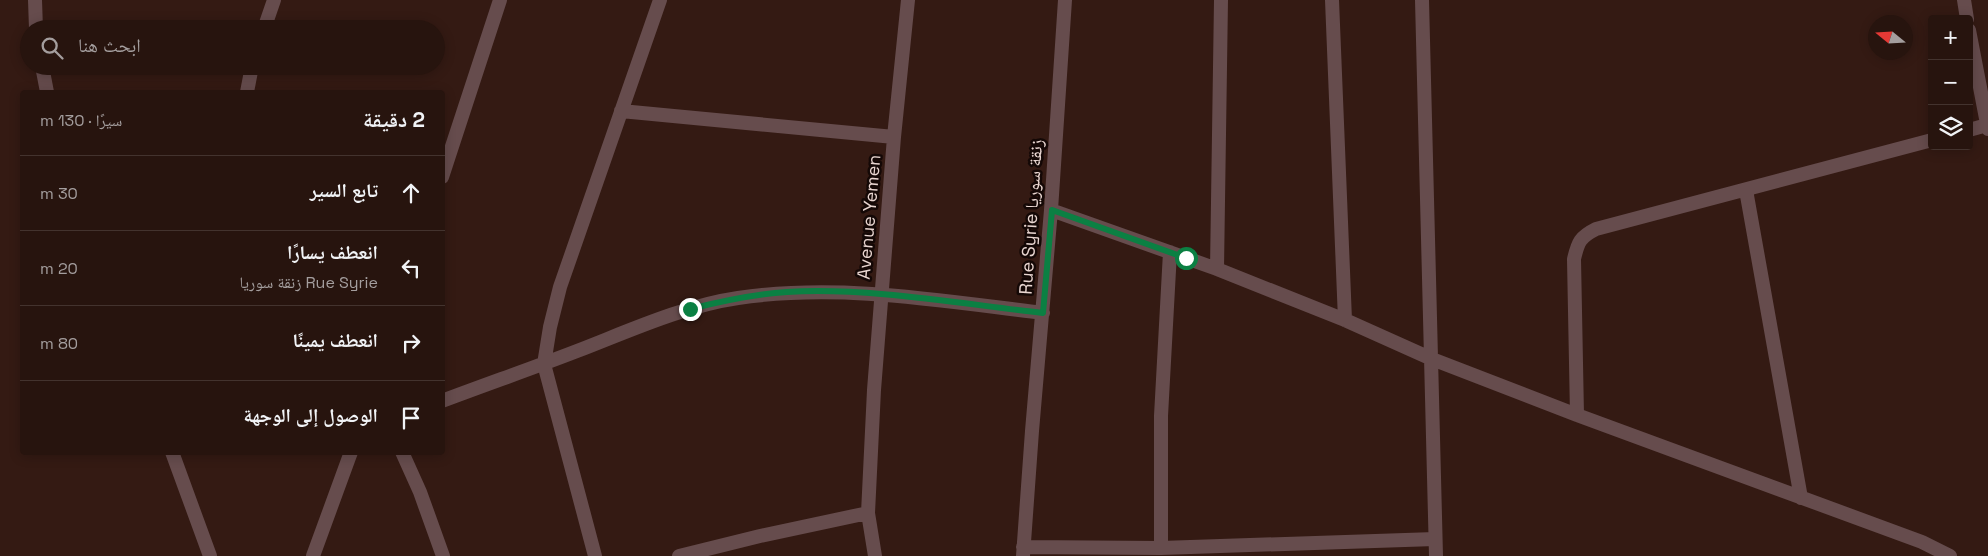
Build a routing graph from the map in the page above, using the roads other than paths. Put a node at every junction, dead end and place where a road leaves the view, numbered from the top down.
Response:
1 (35, 0) edge
2 (274, 0) edge
3 (500, 0) edge
4 (660, 0) edge
5 (908, 0) edge
6 (1065, 0) edge
7 (1221, 0) edge
8 (1332, 0) edge
9 (1422, 0) edge
10 (1964, 0) edge
11 (1966, 15) edge
12 (36, 20) edge
13 (267, 20) edge
14 (1973, 50) edge
15 (44, 75) edge
16 (250, 75) edge
17 (47, 90) edge
18 (247, 90) edge
19 (621, 111) junction
20 (1988, 127) edge
21 (1973, 129) edge
22 (894, 137) junction
23 (1928, 141) edge
24 (445, 168) edge
25 (1746, 190) junction
26 (1052, 210) junction
27 (1170, 252) junction
28 (1217, 270) junction
29 (882, 294) junction
30 (1043, 313) junction
31 (1345, 320) junction
32 (1432, 359) junction
33 (544, 364) junction
34 (445, 400) edge
35 (1577, 415) junction
36 (173, 455) edge
37 (351, 455) edge
38 (403, 455) edge
39 (1801, 498) junction
40 (868, 513) junction
41 (1435, 539) junction
42 (1161, 548) junction
43 (1923, 549) edge
44 (1023, 552) edge
45 (210, 556) edge
46 (313, 556) edge
47 (444, 556) edge
48 (595, 556) edge
49 (679, 556) edge
50 (875, 556) edge
51 (1436, 556) edge
52 (1950, 556) edge

1 - 12 street
2 - 13 street
3 - 24 street
4 - 19 street
5 - 22 street, Avenue Yemen
6 - 26 street, Rue Syrie زنقة سوريا
7 - 28 street
8 - 31 street
9 - 32 street
10 - 11 street
14 - 20 street
15 - 17 street
16 - 18 street
19 - 22 street
19 - 33 street
20 - 21 street
22 - 29 street, Avenue Yemen
23 - 25 street
25 - 35 street
25 - 39 street
26 - 27 street
26 - 30 street, Rue Syrie زنقة سوريا
27 - 28 street
27 - 42 street
28 - 31 street
29 - 30 street
29 - 33 street
29 - 40 street, Avenue Yemen
30 - 44 street, Rue Syrie زنقة سوريا
31 - 32 street
32 - 35 street
32 - 41 street
33 - 34 street
33 - 48 street
35 - 39 street
36 - 45 street
37 - 46 street
38 - 47 street
39 - 43 street
40 - 49 street
40 - 50 street, Avenue Yemen
41 - 42 street
41 - 51 street
42 - 44 street
43 - 52 street

